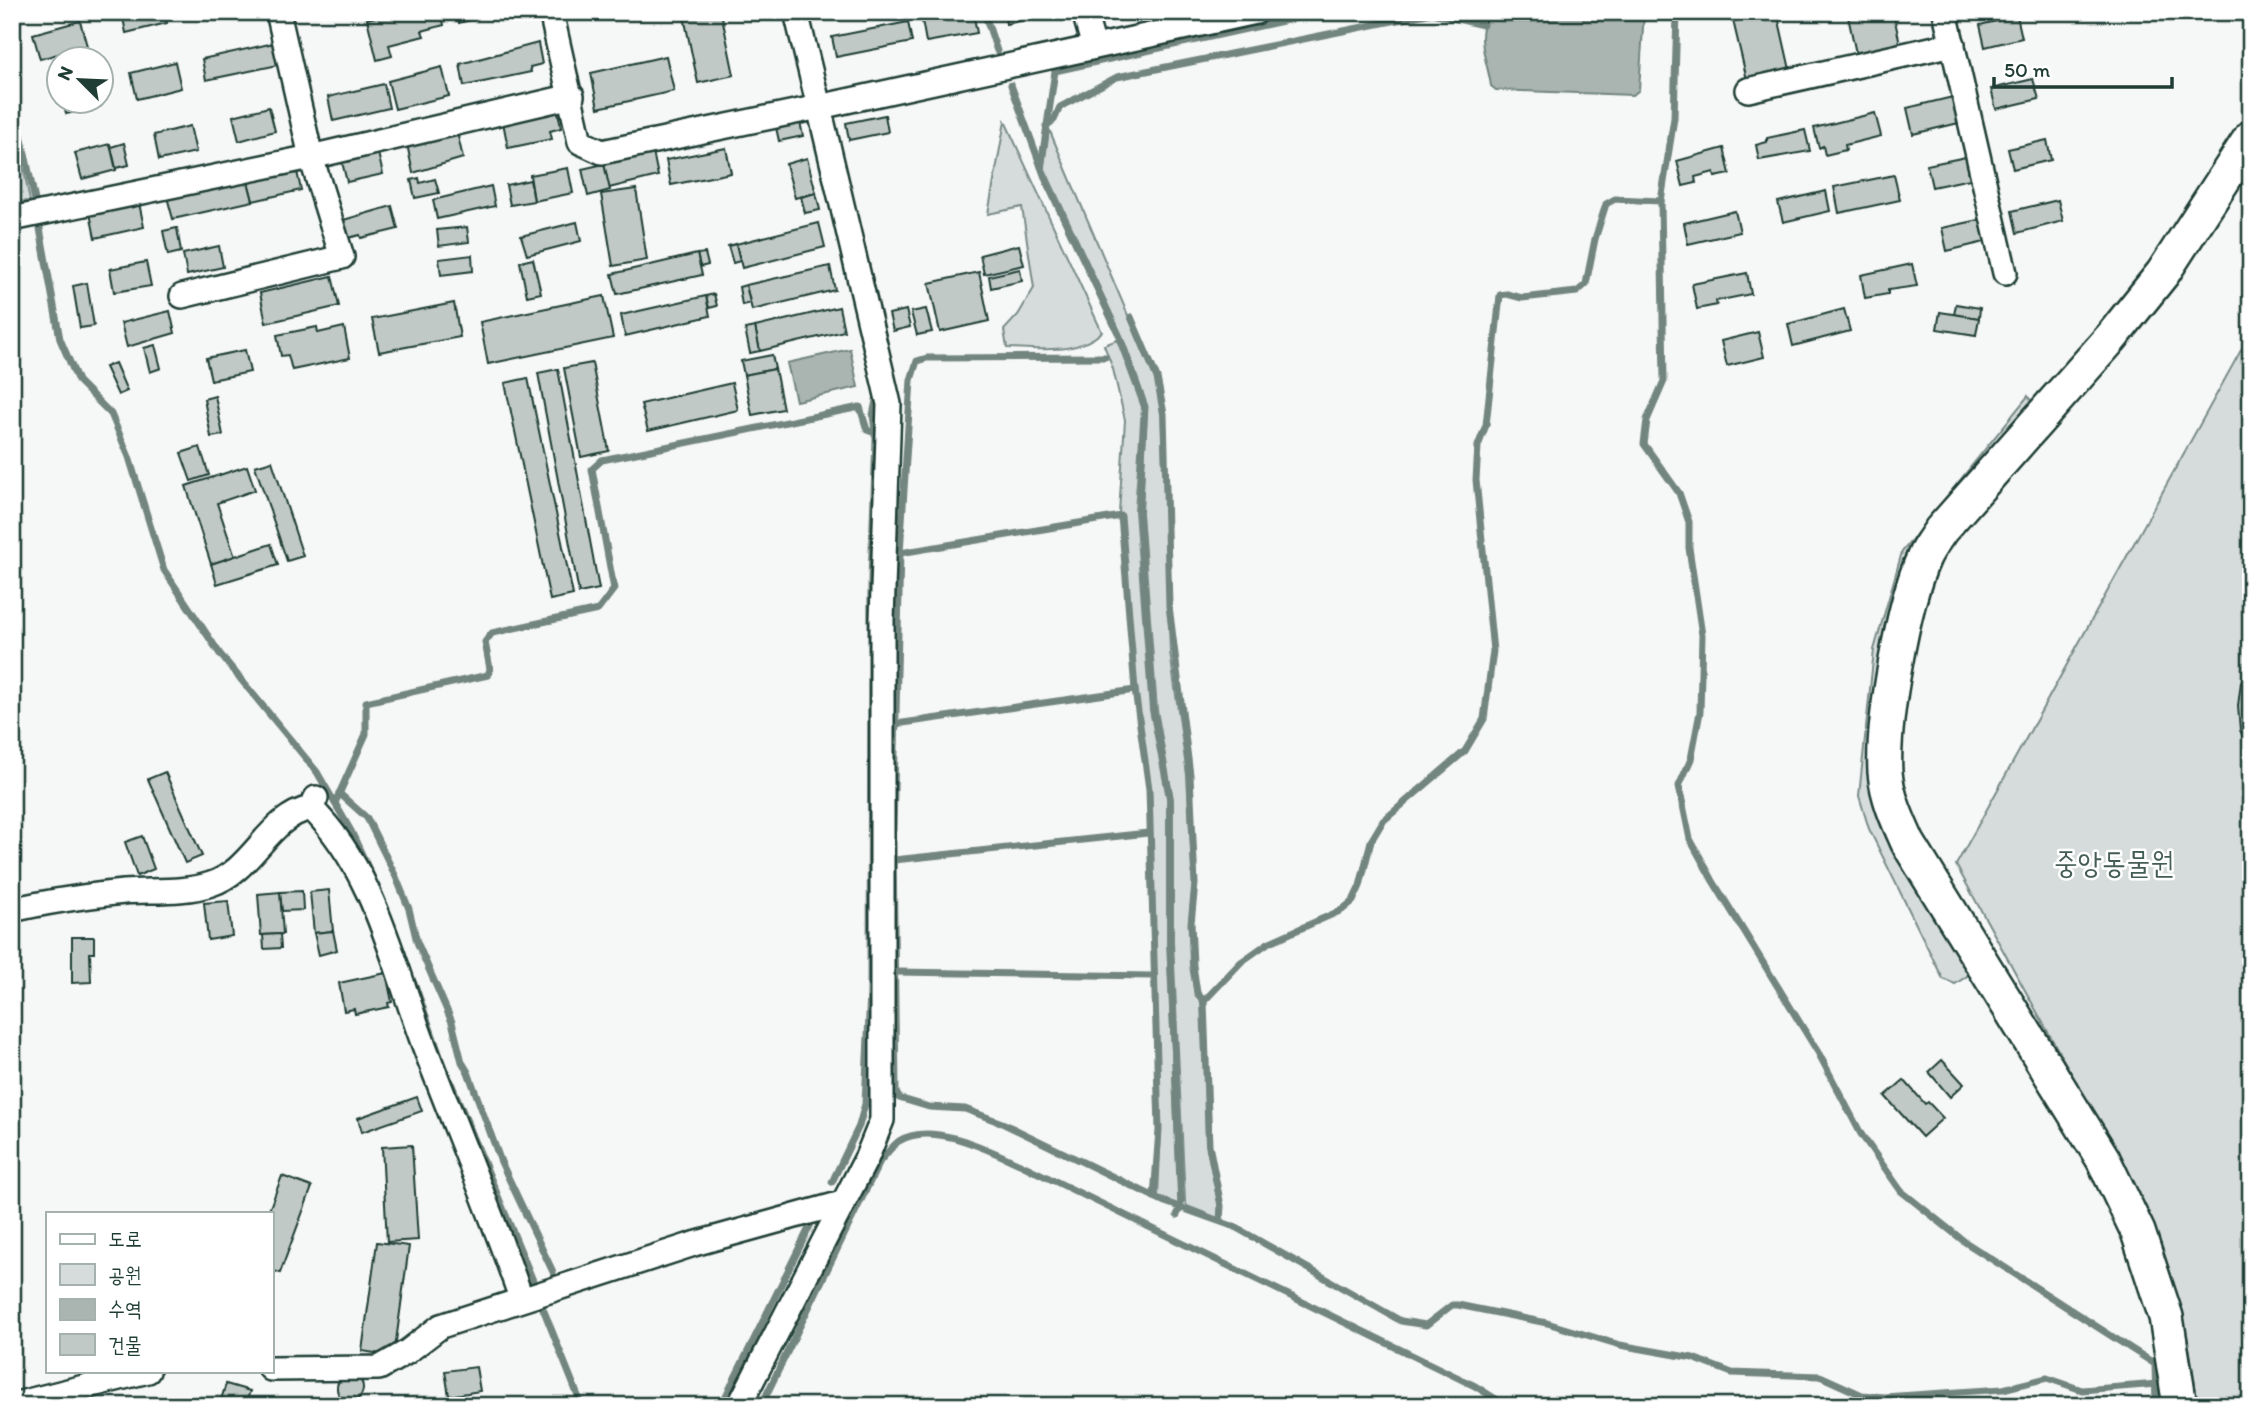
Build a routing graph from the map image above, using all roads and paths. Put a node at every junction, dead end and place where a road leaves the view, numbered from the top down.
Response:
1 (278, 12) edge
2 (551, 12) edge
3 (796, 12) edge
4 (1084, 12) edge
5 (1256, 12) edge
6 (1945, 12) edge
7 (1953, 44) junction
8 (1094, 47) junction
9 (1748, 90) dead end
10 (572, 96) junction
11 (819, 107) junction
12 (2251, 137) edge
13 (311, 157) junction
14 (12, 219) edge
15 (2004, 273) dead end
16 (182, 296) dead end
17 (12, 911) edge
18 (842, 1203) junction
19 (522, 1298) junction
20 (273, 1369) edge
21 (144, 1372) edge
22 (12, 1405) edge
23 (739, 1406) edge
24 (2180, 1406) edge

1 - 13 street
2 - 10 street
3 - 11 street
4 - 8 street
5 - 8 street
6 - 7 street
7 - 9 street
7 - 15 street
8 - 11 street
10 - 11 street
10 - 13 street
11 - 18 street
12 - 24 street
13 - 14 street
13 - 16 street
17 - 19 street
18 - 19 street
18 - 23 street
19 - 20 street
21 - 22 street

